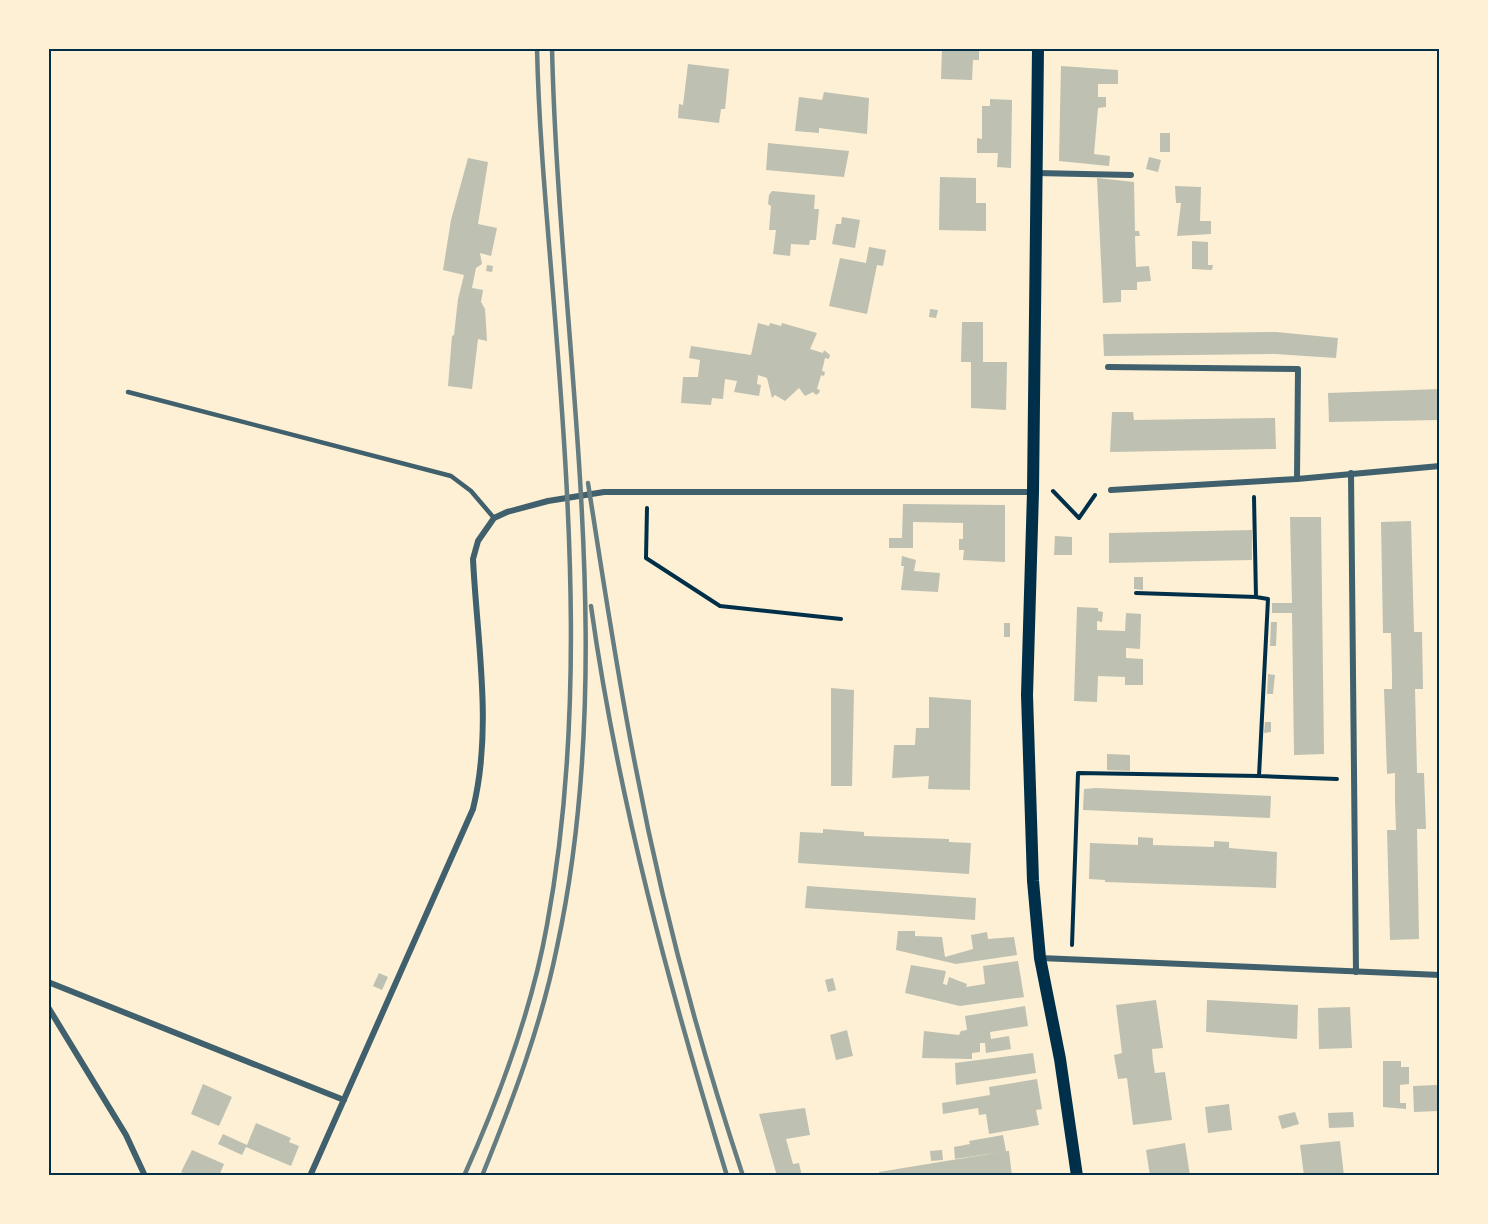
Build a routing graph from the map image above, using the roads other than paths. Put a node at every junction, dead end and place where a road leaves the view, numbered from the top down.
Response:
1 (1038, 48) edge
2 (1036, 173) junction
3 (1131, 175) dead end
4 (1108, 367) dead end
5 (128, 392) dead end
6 (1440, 466) edge
7 (1351, 473) junction
8 (1298, 479) junction
9 (1111, 490) road end
10 (1033, 492) junction
11 (494, 518) junction
12 (1040, 958) junction
13 (1356, 972) junction
14 (1440, 975) edge
15 (48, 982) edge
16 (48, 1007) edge
17 (344, 1100) junction
18 (145, 1176) edge
19 (310, 1176) edge
20 (1077, 1176) edge

1 - 2 main road
2 - 3 street
2 - 10 main road
4 - 8 street
5 - 11 lane
6 - 7 street
7 - 8 street
7 - 13 street
8 - 9 street
10 - 11 street
10 - 12 main road
11 - 17 street
12 - 13 street
12 - 20 main road
13 - 14 street
15 - 17 street
16 - 18 street
17 - 19 street

